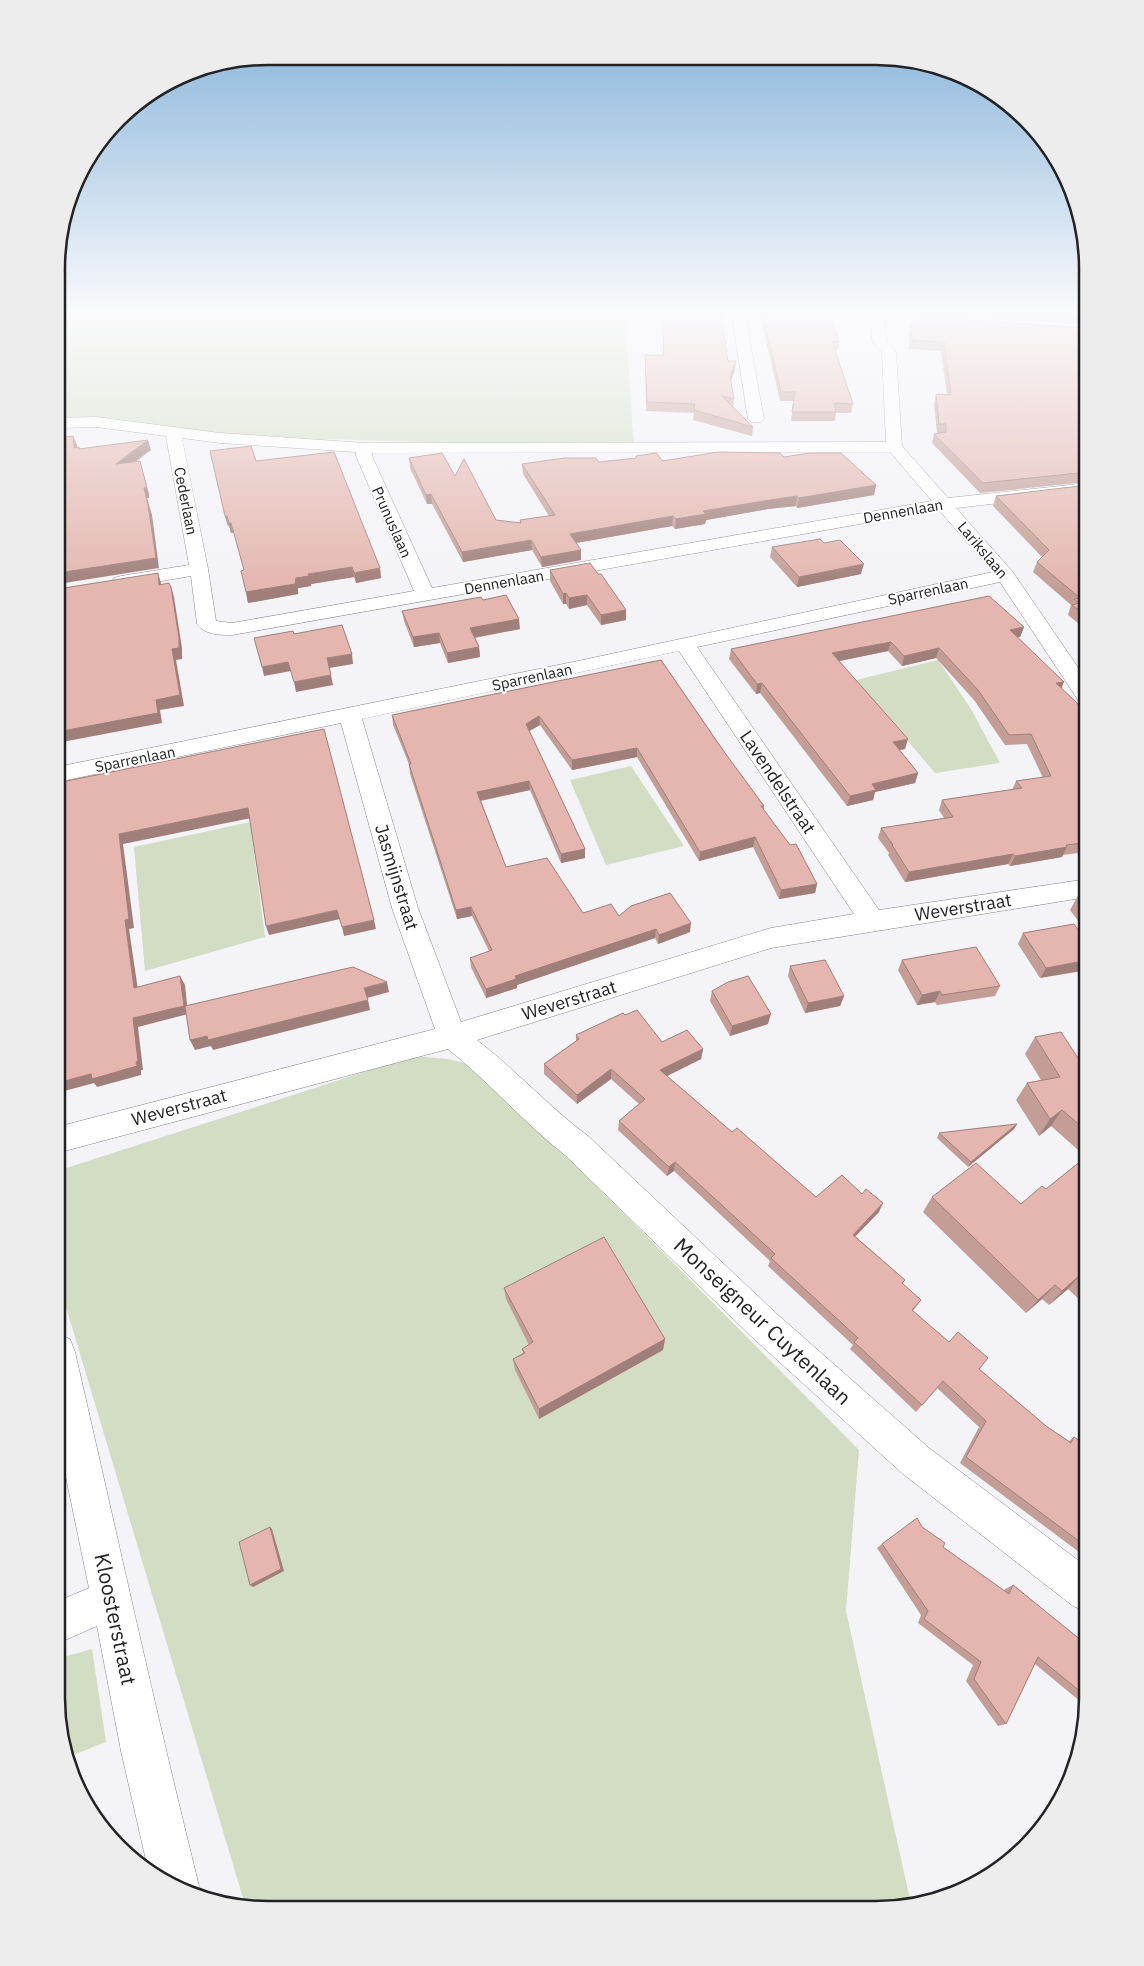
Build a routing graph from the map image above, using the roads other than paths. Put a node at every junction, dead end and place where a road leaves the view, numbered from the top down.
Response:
1 (754, 407) edge
2 (892, 407) edge
3 (756, 419) dead end
4 (65, 423) edge
5 (173, 433) junction
6 (894, 447) junction
7 (365, 448) junction
8 (1079, 489) edge
9 (944, 504) junction
10 (199, 569) junction
11 (1006, 575) junction
12 (105, 585) edge
13 (424, 596) junction
14 (684, 644) junction
15 (1079, 684) edge
16 (350, 716) junction
17 (65, 773) edge
18 (1079, 889) edge
19 (872, 921) junction
20 (452, 1036) junction
21 (65, 1138) edge
22 (65, 1388) edge
23 (1079, 1586) edge
24 (112, 1599) junction
25 (65, 1619) edge
26 (173, 1877) edge

1 - 3 street
2 - 6 street
4 - 5 street
5 - 7 street
5 - 10 street, Cederlaan
6 - 7 street
6 - 9 street, Larikslaan
7 - 13 street, Prunuslaan
8 - 9 street, Dennenlaan
9 - 11 street, Larikslaan
9 - 13 street, Dennenlaan
10 - 12 street
10 - 13 street, Dennenlaan
11 - 14 street, Sparrenlaan
11 - 15 street, Larikslaan
14 - 16 street, Sparrenlaan
14 - 19 street, Lavendelstraat
16 - 17 street, Sparrenlaan
16 - 20 street, Jasmijnstraat
18 - 19 street, Weverstraat
19 - 20 street, Weverstraat
20 - 21 street, Weverstraat
20 - 23 street, Monseigneur Cuytenlaan
22 - 24 street, Kloosterstraat
24 - 25 street
24 - 26 street, Kloosterstraat

